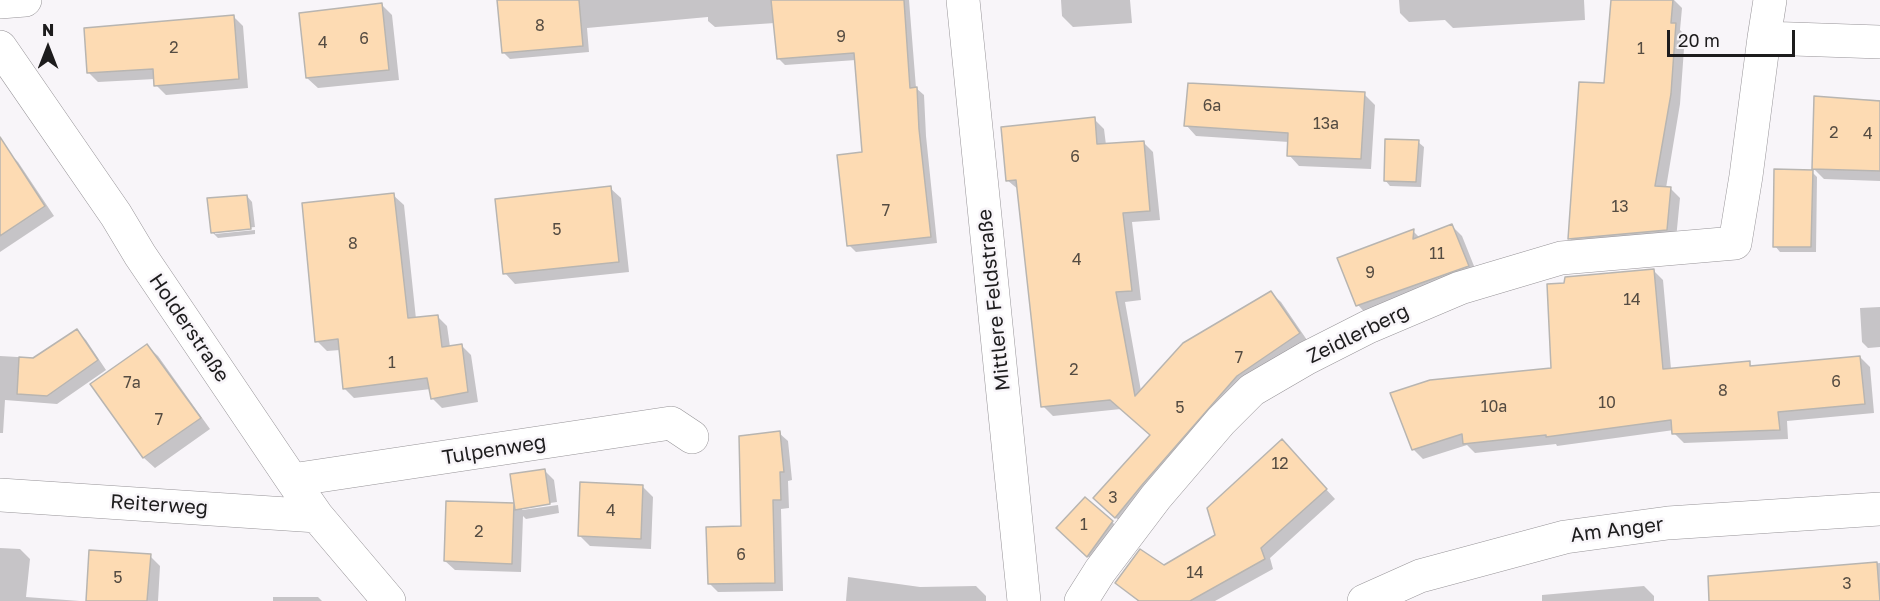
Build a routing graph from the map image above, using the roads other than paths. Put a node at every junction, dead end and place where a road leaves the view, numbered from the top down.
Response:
1 (25, 0) edge
2 (963, 0) edge
3 (1770, 0) edge
4 (0, 2) edge
5 (1764, 38) junction
6 (1880, 42) edge
7 (0, 47) edge
8 (692, 437) dead end
9 (291, 480) junction
10 (0, 495) edge
11 (1880, 508) edge
12 (317, 516) junction
13 (389, 601) edge
14 (1024, 601) edge
15 (1080, 601) edge
16 (1364, 601) edge

1 - 4 street
2 - 14 street, Mittlere Feldstraße
3 - 5 street
5 - 6 street
5 - 15 street, Zeidlerberg
7 - 9 street, Holderstraße
8 - 9 street, Tulpenweg
9 - 12 street, Holderstraße
10 - 12 street, Reiterweg
11 - 16 street, Am Anger
12 - 13 street, Holderstraße

